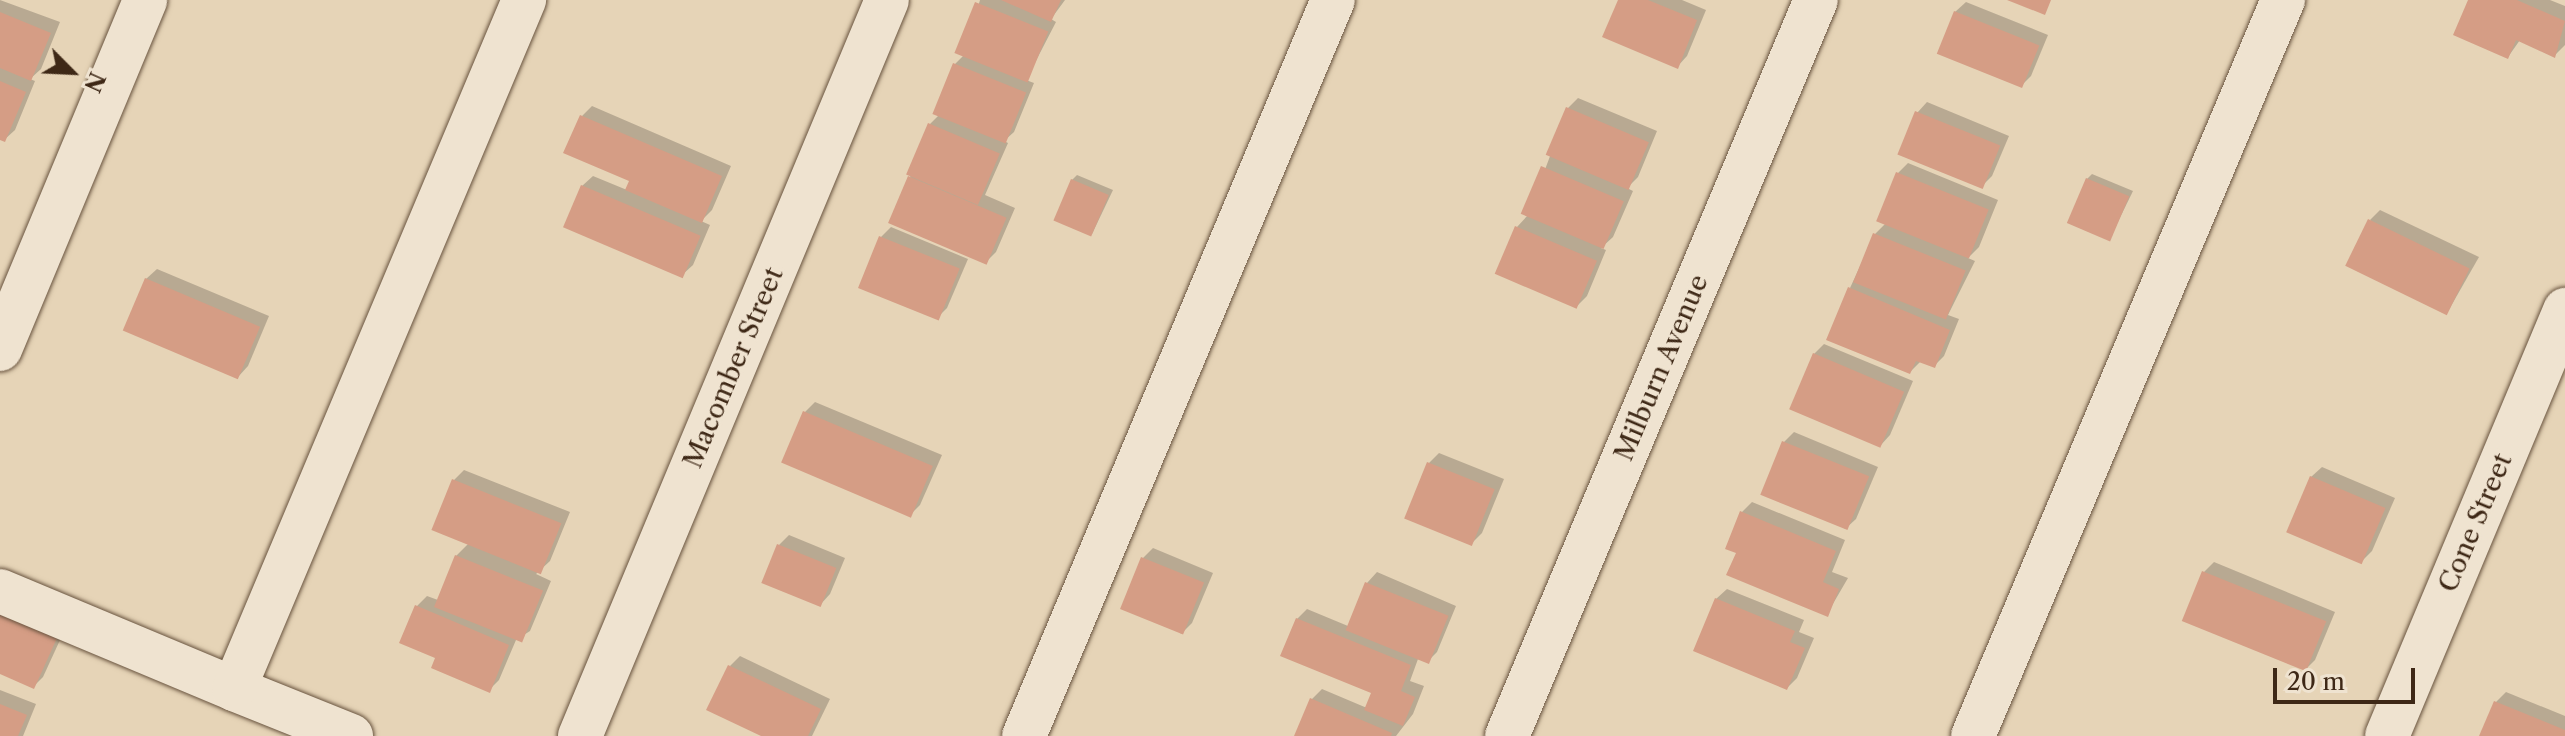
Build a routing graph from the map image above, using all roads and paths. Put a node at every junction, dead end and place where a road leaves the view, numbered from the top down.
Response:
1 (145, 0) edge
2 (524, 0) edge
3 (887, 0) edge
4 (1333, 0) edge
5 (1816, 0) edge
6 (2283, 0) edge
7 (2565, 310) edge
8 (0, 349) edge
9 (0, 591) edge
10 (234, 689) junction
11 (351, 736) edge
12 (580, 736) edge
13 (1024, 736) edge
14 (1507, 736) edge
15 (1973, 736) edge
16 (2387, 736) edge

1 - 8 street
2 - 10 street
3 - 12 street, Macomber Street
4 - 13 street
5 - 14 street, Milburn Avenue
6 - 15 street
7 - 16 street, Cone Street
9 - 10 street
10 - 11 street

